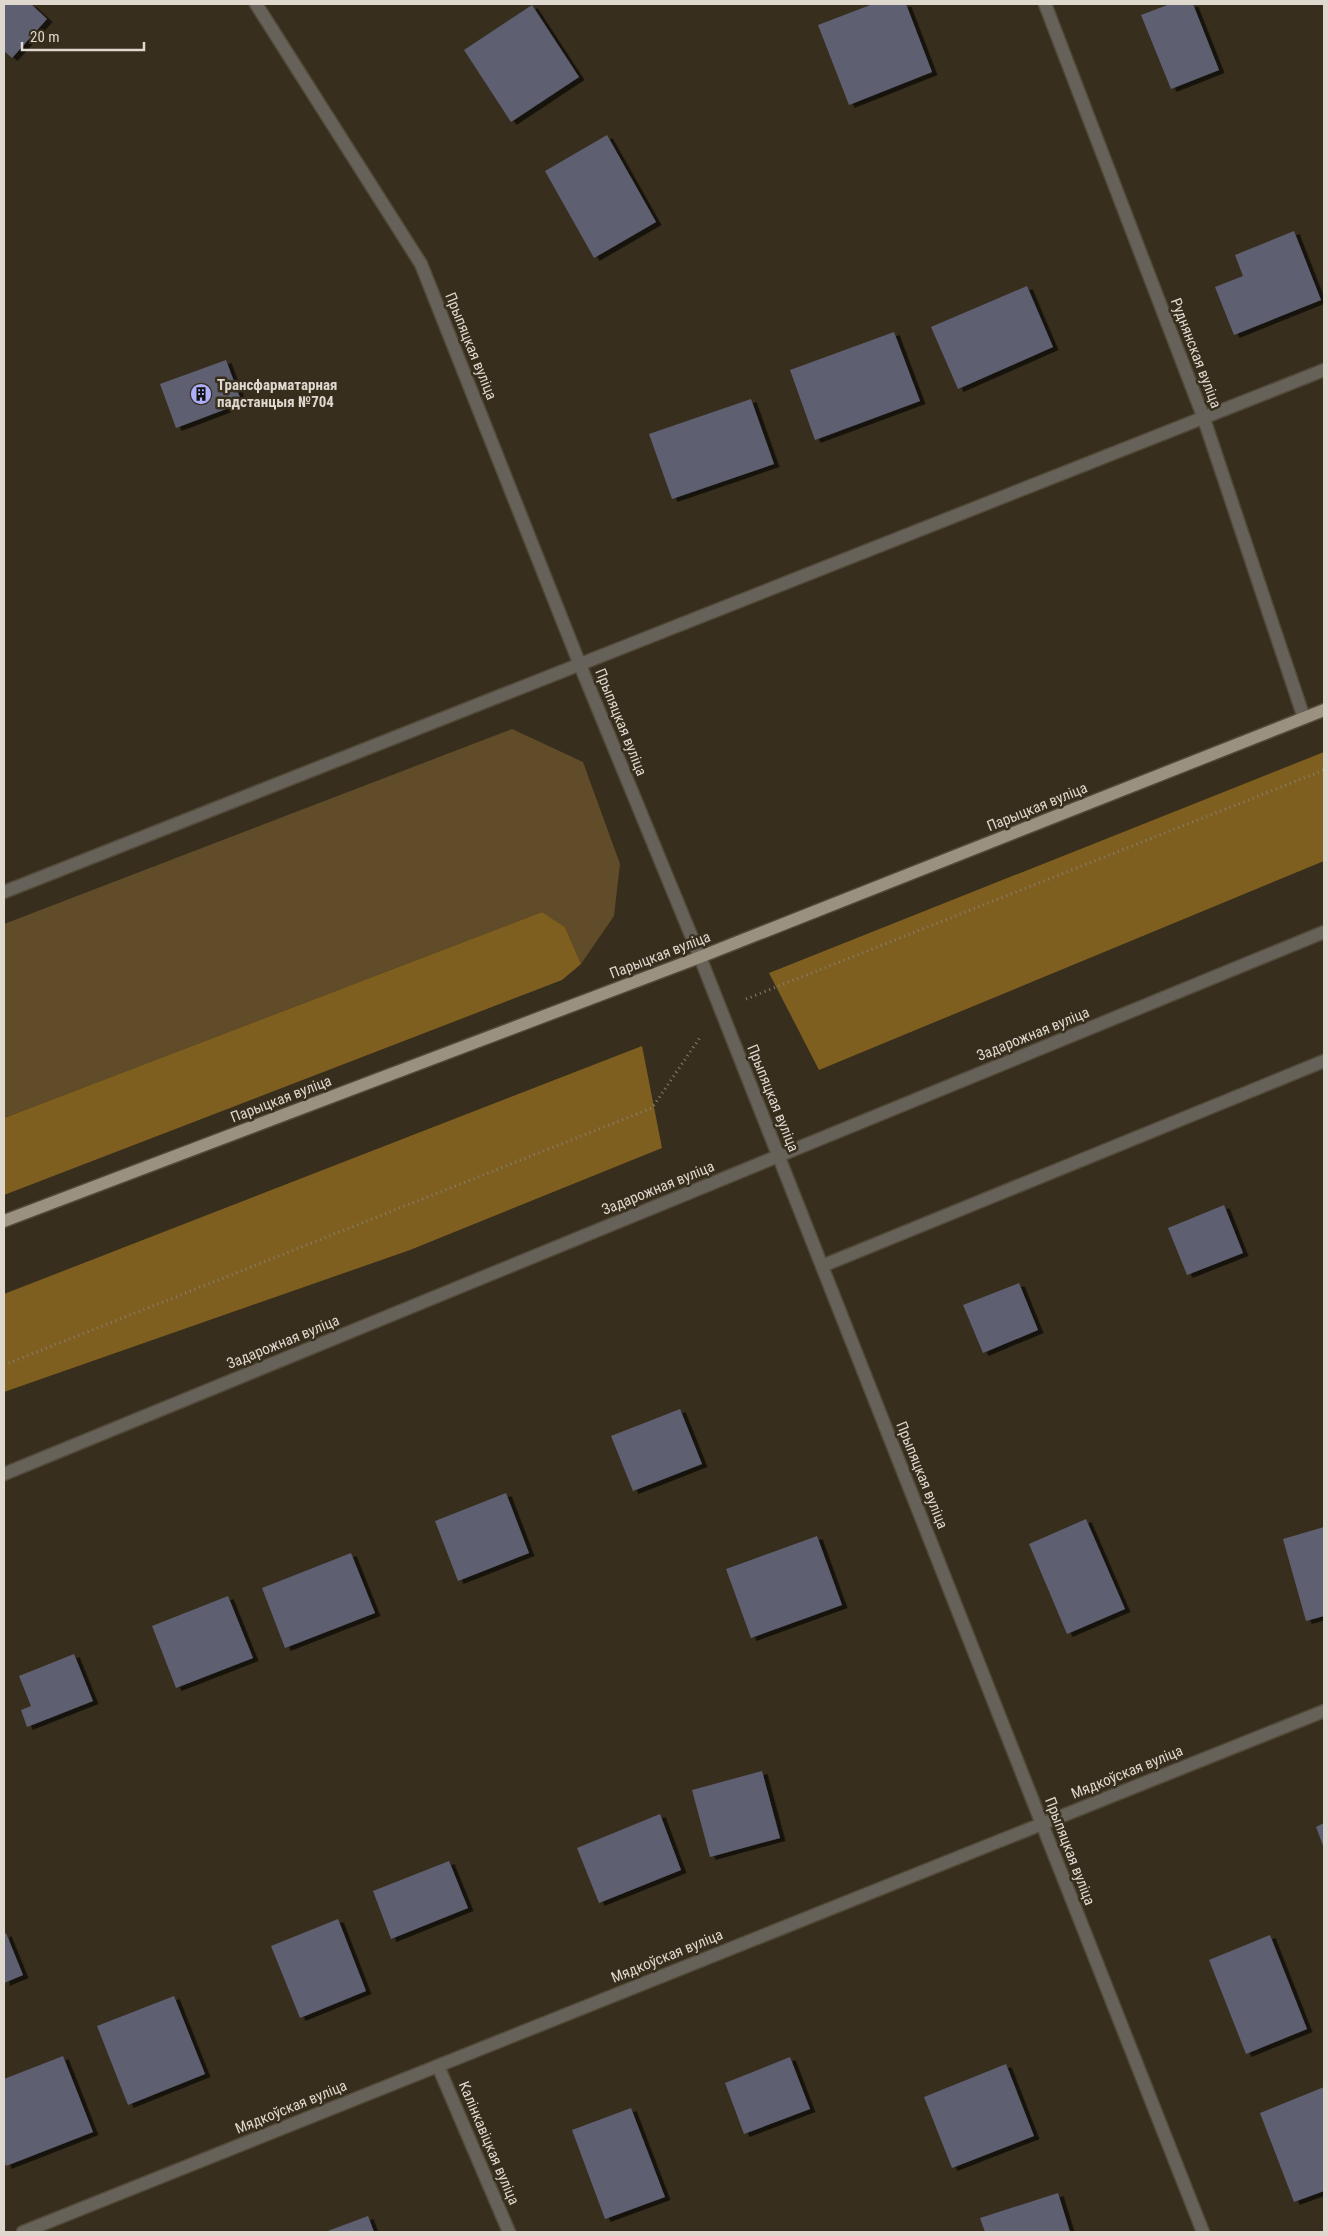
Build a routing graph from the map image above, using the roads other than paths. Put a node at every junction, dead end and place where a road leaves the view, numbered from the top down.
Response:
1 (256, 4) edge
2 (1045, 4) edge
3 (1324, 370) edge
4 (1203, 416) junction
5 (580, 664) junction
6 (1324, 710) edge
7 (1304, 718) junction
8 (4, 892) edge
9 (1324, 932) edge
10 (700, 957) junction
11 (1324, 1061) edge
12 (778, 1156) junction
13 (4, 1221) edge
14 (822, 1266) junction
15 (4, 1474) edge
16 (1324, 1711) edge
17 (1042, 1824) junction
18 (438, 2066) junction
19 (22, 2232) edge
20 (509, 2232) edge
21 (1203, 2232) edge

1 - 5 street, Прыпяцкая вуліца
2 - 4 street, Руднянская вуліца
3 - 4 street
4 - 5 street
4 - 7 street, Руднянская вуліца
5 - 8 street
5 - 10 street, Прыпяцкая вуліца
6 - 7 main road, Парыцкая вуліца
7 - 10 main road, Парыцкая вуліца
9 - 12 street, Задарожная вуліца
10 - 12 street, Прыпяцкая вуліца
10 - 13 main road, Парыцкая вуліца
11 - 14 street
12 - 14 street, Прыпяцкая вуліца
12 - 15 street, Задарожная вуліца
14 - 17 street, Прыпяцкая вуліца
16 - 17 street, Мядкоўская вуліца
17 - 18 street, Мядкоўская вуліца
17 - 21 street, Прыпяцкая вуліца
18 - 19 street, Мядкоўская вуліца
18 - 20 street, Калінкавіцкая вуліца

